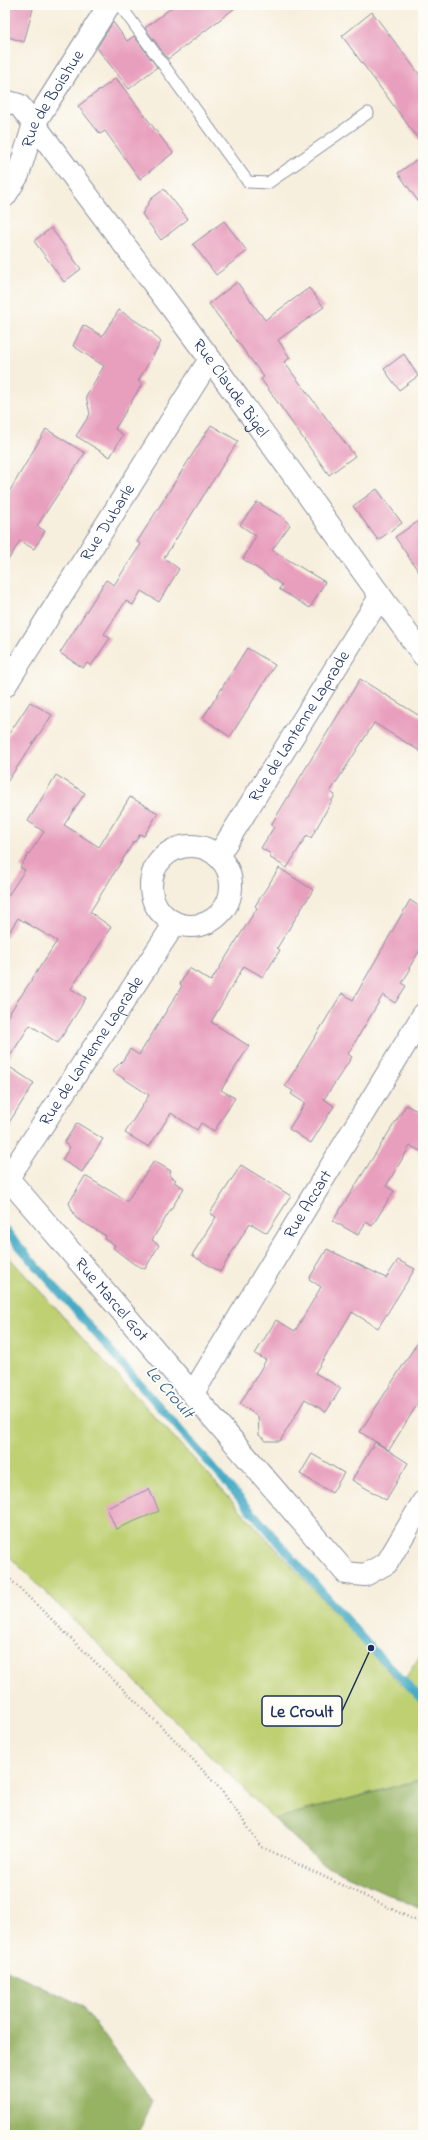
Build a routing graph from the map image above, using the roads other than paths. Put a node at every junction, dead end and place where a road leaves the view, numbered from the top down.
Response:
1 (109, 5) edge
2 (120, 5) edge
3 (5, 101) edge
4 (368, 113) dead end
5 (34, 124) junction
6 (5, 196) edge
7 (210, 360) junction
8 (380, 597) junction
9 (423, 655) edge
10 (5, 686) edge
11 (218, 856) junction
12 (175, 923) junction
13 (423, 1015) edge
14 (7, 1177) edge
15 (193, 1393) junction
16 (423, 1502) edge

1 - 5 street, Rue de Boishue
2 - 4 lane
3 - 5 street, Rue Claude Bigel
5 - 6 street, Rue de Boishue
5 - 7 street, Rue Claude Bigel
7 - 8 street, Rue Claude Bigel
7 - 10 street, Rue Dubarle
8 - 9 street, Rue Claude Bigel
8 - 11 street, Rue de Lantenne Laprade
11 - 12 street
11 - 12 street
12 - 14 street, Rue de Lantenne Laprade
13 - 15 street, Rue Accart
14 - 15 street, Rue Marcel Got
15 - 16 street, Rue Marcel Got

